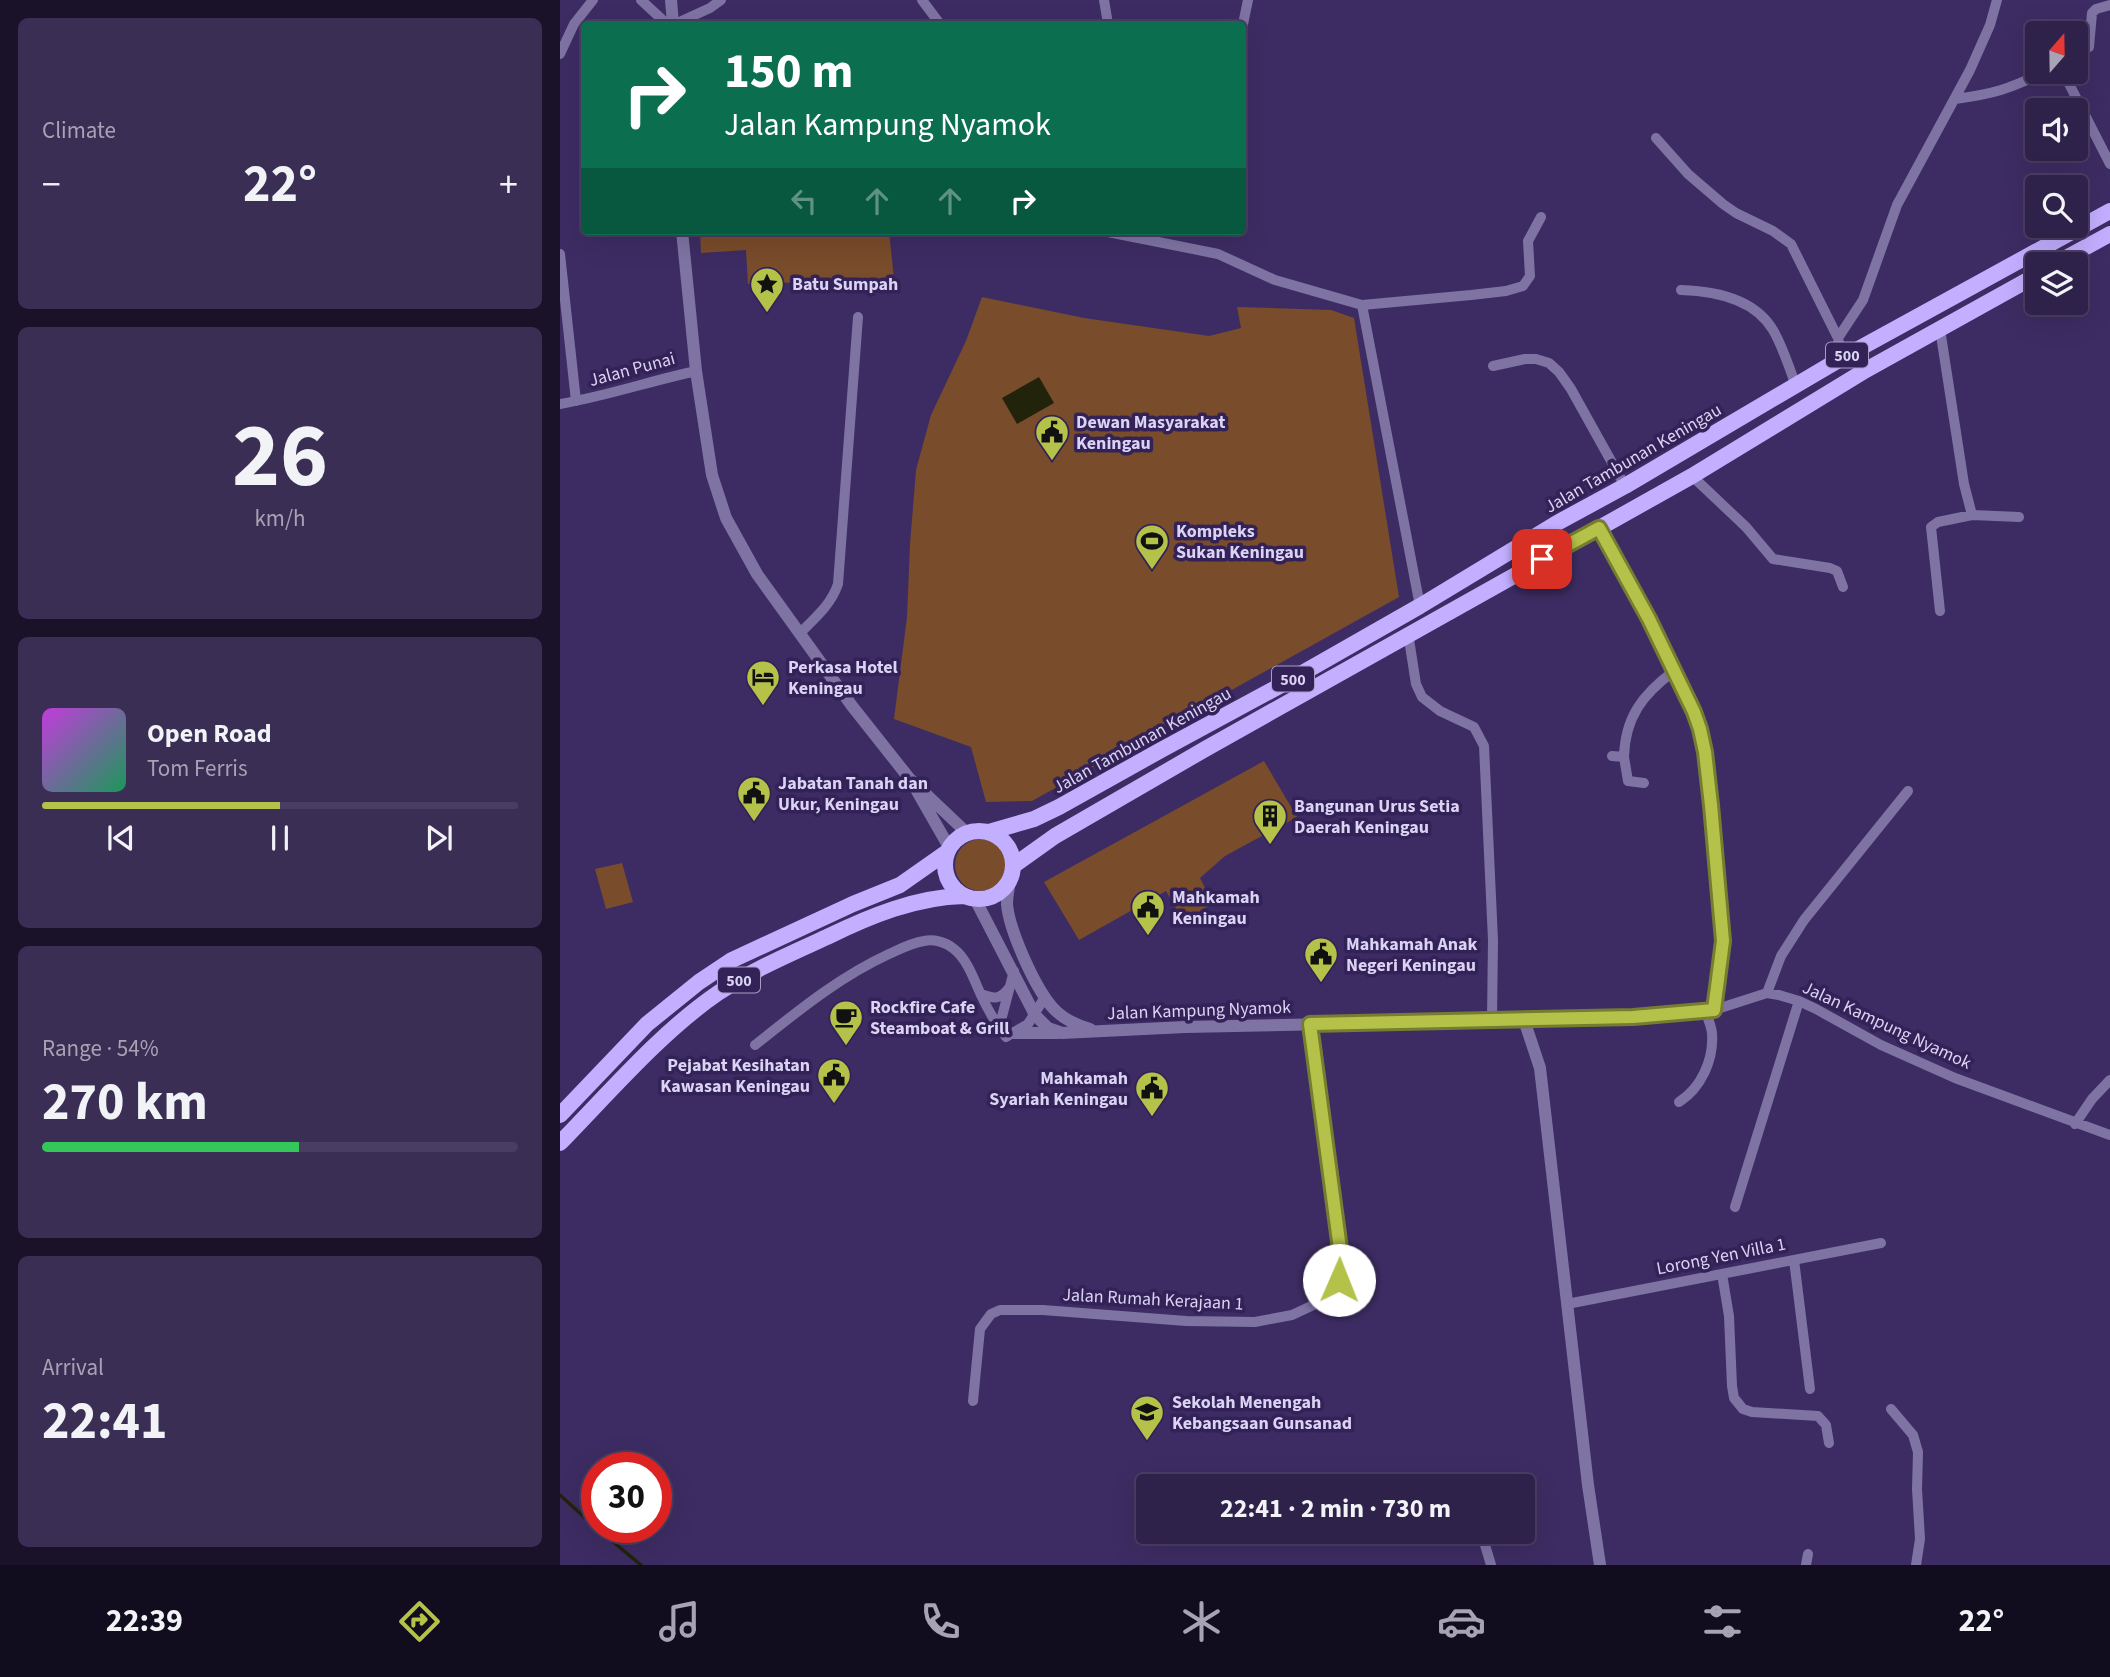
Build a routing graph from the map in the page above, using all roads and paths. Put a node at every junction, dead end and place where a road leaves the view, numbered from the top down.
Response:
1 (593, 0) edge
2 (641, 0) edge
3 (671, 0) edge
4 (721, 0) edge
5 (922, 0) edge
6 (1104, 0) edge
7 (1248, 0) edge
8 (1997, 0) edge
9 (2110, 5) edge
10 (664, 21) edge
11 (674, 21) edge
12 (681, 21) edge
13 (938, 21) edge
14 (1108, 21) edge
15 (1244, 21) edge
16 (2088, 48) edge
17 (560, 54) edge
18 (2025, 81) edge
19 (2069, 84) edge
20 (1955, 99) junction
21 (1656, 138) dead end
22 (2110, 164) edge
23 (2110, 211) edge
24 (1541, 216) dead end
25 (2110, 234) edge
26 (682, 235) edge
27 (1141, 235) edge
28 (2077, 252) edge
29 (560, 254) edge
30 (2025, 282) edge
31 (1681, 290) dead end
32 (1362, 305) junction
33 (858, 317) dead end
34 (1940, 329) junction
35 (1838, 338) junction
36 (1842, 358) junction
37 (1493, 366) dead end
38 (696, 371) junction
39 (1796, 386) junction
40 (576, 401) junction
41 (560, 404) edge
42 (1692, 476) junction
43 (1625, 486) junction
44 (1972, 515) junction
45 (2019, 517) dead end
46 (1599, 528) junction
47 (1843, 587) dead end
48 (1420, 606) junction
49 (1940, 611) dead end
50 (800, 633) junction
51 (1408, 633) junction
52 (1674, 671) junction
53 (1612, 756) dead end
54 (1624, 757) junction
55 (909, 778) junction
56 (1644, 783) dead end
57 (1908, 791) dead end
58 (989, 832) junction
59 (967, 833) junction
60 (948, 849) junction
61 (1012, 872) junction
62 (970, 897) junction
63 (1014, 971) junction
64 (1009, 988) junction
65 (1767, 993) junction
66 (981, 994) junction
67 (1045, 996) junction
68 (1799, 1001) junction
69 (1709, 1011) junction
70 (1035, 1015) junction
71 (1492, 1020) junction
72 (1524, 1020) junction
73 (1310, 1024) junction
74 (1097, 1031) junction
75 (1006, 1032) junction
76 (1062, 1033) junction
77 (755, 1045) dead end
78 (2110, 1080) edge
79 (1679, 1102) dead end
80 (560, 1115) edge
81 (2075, 1124) junction
82 (2110, 1135) edge
83 (560, 1143) edge
84 (1735, 1207) dead end
85 (1881, 1243) dead end
86 (1794, 1260) junction
87 (1722, 1274) junction
88 (1567, 1304) junction
89 (1810, 1389) dead end
90 (973, 1401) dead end
91 (1891, 1409) dead end
92 (1829, 1443) dead end
93 (1485, 1544) edge
94 (1491, 1565) edge
95 (1600, 1565) edge
96 (1916, 1565) edge

1 - 17 street
2 - 10 street
3 - 11 street
4 - 12 street
5 - 13 street
6 - 14 street
7 - 15 street
8 - 20 street
9 - 16 street
18 - 20 street
19 - 22 street
20 - 35 street
21 - 35 street
23 - 36 main road, Jalan Tambunan Keningau / 500
24 - 32 street
25 - 28 main road
26 - 38 street
27 - 32 street
29 - 40 street, Jalan Punai
30 - 34 main road, 500
31 - 39 street
32 - 48 street
33 - 50 street
34 - 42 main road, 500
34 - 44 street
35 - 36 street
36 - 39 main road, Jalan Tambunan Keningau / 500
37 - 43 street
38 - 40 street, Jalan Punai
38 - 50 street
39 - 43 main road, Jalan Tambunan Keningau / 500
40 - 41 street, Jalan Punai
42 - 46 main road, 500
42 - 47 street
43 - 48 main road, Jalan Tambunan Keningau / 500
44 - 45 street
44 - 49 street
46 - 51 main road, 500
46 - 52 street
48 - 58 main road, Jalan Tambunan Keningau / 500
50 - 55 street
51 - 61 main road, 500
51 - 71 street
52 - 54 street
52 - 69 street
53 - 54 street
54 - 56 street
55 - 59 street
55 - 60 street
57 - 65 street
58 - 59 main road, 500
58 - 61 main road
59 - 60 main road, 500
60 - 62 main road
60 - 80 main road, 500
61 - 62 main road, 500
61 - 67 street, Jalan Kampung Nyamok
62 - 63 street
62 - 83 main road, 500
63 - 64 street
63 - 70 street
64 - 66 street
64 - 75 street
65 - 68 street, Jalan Kampung Nyamok
65 - 69 street, Jalan Kampung Nyamok
66 - 75 street
66 - 77 street
67 - 70 street
67 - 74 street, Jalan Kampung Nyamok
68 - 81 street, Jalan Kampung Nyamok
68 - 84 street
69 - 72 street, Jalan Kampung Nyamok
69 - 79 street
70 - 75 street
70 - 76 street
71 - 72 street, Jalan Kampung Nyamok
71 - 73 street, Jalan Kampung Nyamok
72 - 88 street
73 - 74 street, Jalan Kampung Nyamok
73 - 90 street, Jalan Rumah Kerajaan 1
74 - 76 street, Jalan Kampung Nyamok
75 - 76 street, Jalan Kampung Nyamok
78 - 81 street
81 - 82 street, Jalan Kampung Nyamok
85 - 86 street, Lorong Yen Villa 1
86 - 87 street, Lorong Yen Villa 1
86 - 89 street
87 - 88 street, Lorong Yen Villa 1
87 - 92 street
88 - 95 street
91 - 96 street
93 - 94 street

